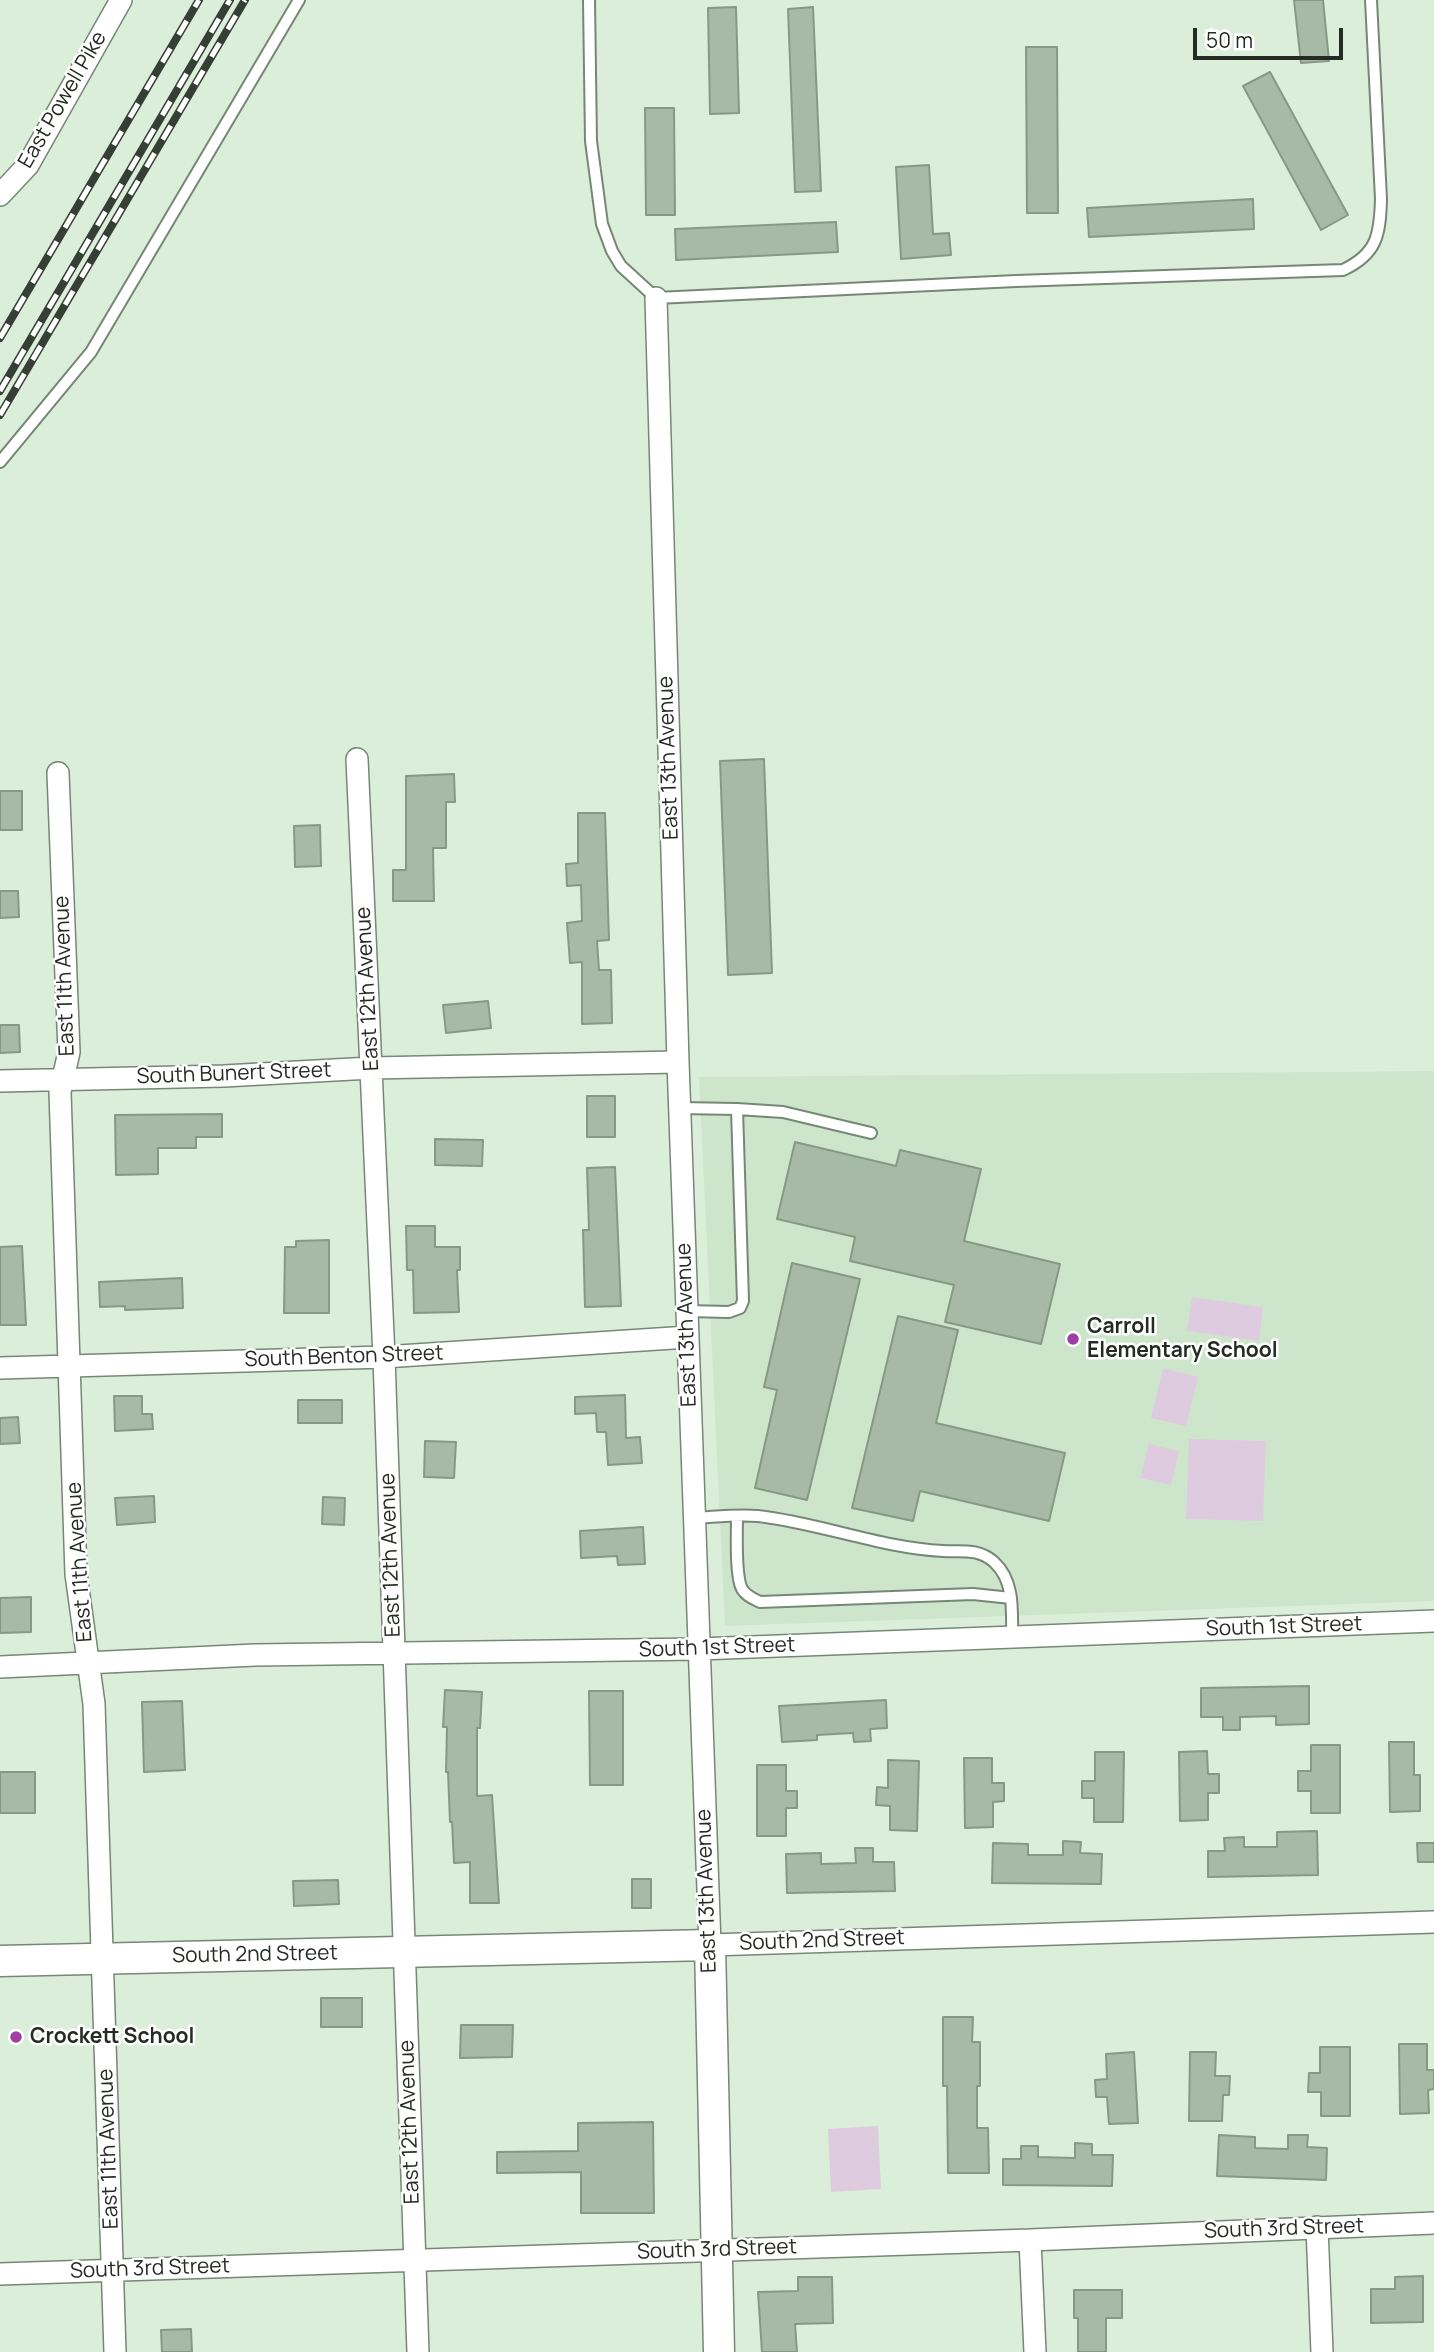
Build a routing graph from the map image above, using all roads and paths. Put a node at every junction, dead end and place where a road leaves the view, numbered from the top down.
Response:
1 (121, 0) edge
2 (299, 0) edge
3 (589, 0) edge
4 (1371, 0) edge
5 (0, 195) edge
6 (656, 298) junction
7 (0, 462) edge
8 (357, 759) dead end
9 (58, 773) dead end
10 (678, 1062) junction
11 (371, 1068) junction
12 (64, 1079) junction
13 (0, 1081) edge
14 (679, 1108) junction
15 (737, 1109) junction
16 (871, 1133) dead end
17 (687, 1311) junction
18 (688, 1337) junction
19 (384, 1357) junction
20 (69, 1366) junction
21 (0, 1368) edge
22 (737, 1516) junction
23 (694, 1518) junction
24 (1011, 1598) junction
25 (1434, 1622) edge
26 (1012, 1638) junction
27 (699, 1650) junction
28 (394, 1654) junction
29 (88, 1662) junction
30 (0, 1667) edge
31 (1434, 1922) edge
32 (709, 1945) junction
33 (405, 1952) junction
34 (103, 1958) junction
35 (0, 1961) edge
36 (1434, 2223) edge
37 (1317, 2227) junction
38 (1030, 2240) junction
39 (715, 2250) junction
40 (415, 2260) junction
41 (112, 2270) junction
42 (0, 2274) edge
43 (115, 2352) edge
44 (418, 2352) edge
45 (719, 2352) edge
46 (1035, 2352) edge
47 (1322, 2352) edge

1 - 5 street, East Powell Pike
2 - 7 lane
3 - 6 lane
4 - 6 lane
6 - 10 street, East 13th Avenue
8 - 11 street, East 12th Avenue
9 - 12 street, East 11th Avenue
10 - 11 street, South Bunert Street
10 - 14 street, East 13th Avenue
11 - 12 street, South Bunert Street
11 - 19 street, East 12th Avenue
12 - 13 street, South Bunert Street
12 - 20 street, East 11th Avenue
14 - 15 lane
14 - 17 street, East 13th Avenue
15 - 16 lane
15 - 17 lane
17 - 18 street, East 13th Avenue
18 - 19 street, South Benton Street
18 - 23 street, East 13th Avenue
19 - 20 street, South Benton Street
19 - 28 street, East 12th Avenue
20 - 21 street, South Benton Street
20 - 29 street, East 11th Avenue
22 - 23 lane
22 - 24 lane
22 - 24 lane
23 - 27 street, East 13th Avenue
24 - 26 lane
25 - 26 street, South 1st Street
26 - 27 street, South 1st Street
27 - 28 street, South 1st Street
27 - 32 street, East 13th Avenue
28 - 29 street, South 1st Street
28 - 33 street, East 12th Avenue
29 - 30 street, South 1st Street
29 - 34 street, East 11th Avenue
31 - 32 street, South 2nd Street
32 - 33 street, South 2nd Street
32 - 39 street, East 13th Avenue
33 - 34 street, South 2nd Street
33 - 40 street, East 12th Avenue
34 - 35 street, South 2nd Street
34 - 41 street, East 11th Avenue
36 - 37 street, South 3rd Street
37 - 38 street, South 3rd Street
37 - 47 street
38 - 39 street, South 3rd Street
38 - 46 street
39 - 40 street, South 3rd Street
39 - 45 street, East 13th Avenue
40 - 41 street, South 3rd Street
40 - 44 street, East 12th Avenue
41 - 42 street, South 3rd Street
41 - 43 street, East 11th Avenue

